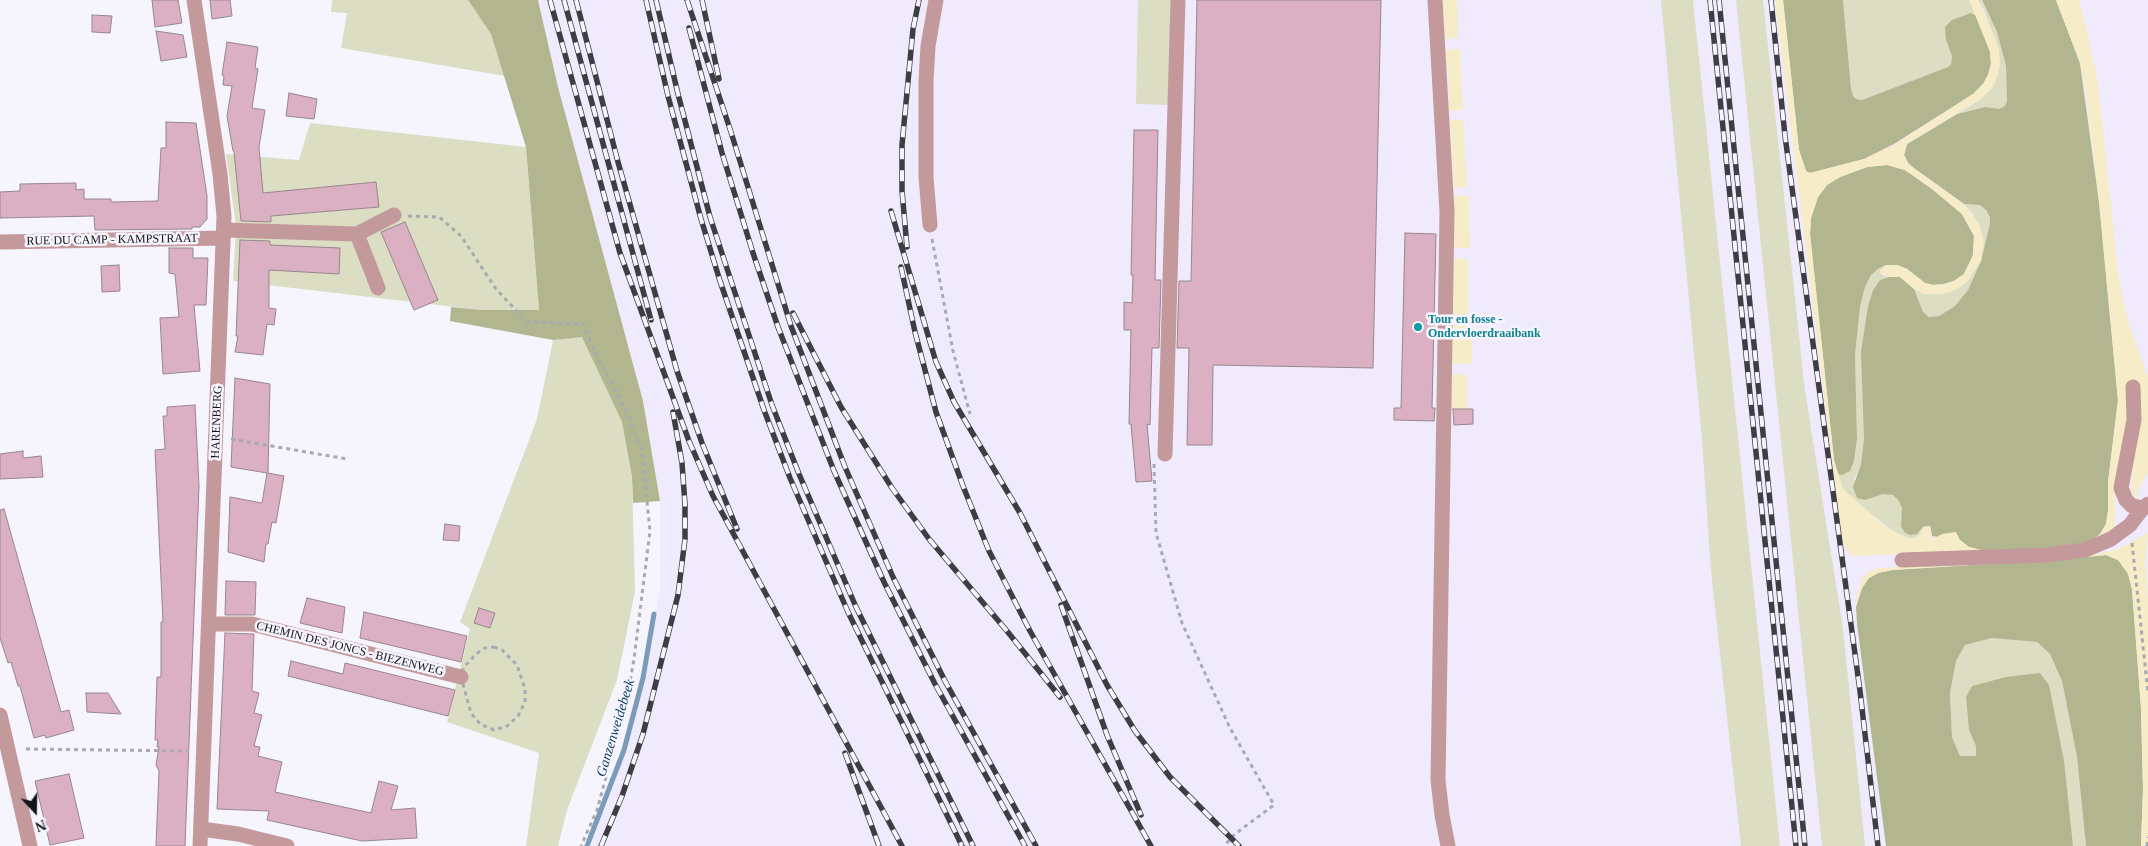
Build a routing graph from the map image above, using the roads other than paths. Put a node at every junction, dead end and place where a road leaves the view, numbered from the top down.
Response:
1 (194, 0) edge
2 (936, 0) edge
3 (1178, 0) edge
4 (1435, 0) edge
5 (394, 215) road end
6 (930, 225) road end
7 (224, 234) junction
8 (357, 234) junction
9 (0, 242) edge
10 (378, 288) dead end
11 (2133, 387) dead end
12 (1165, 454) dead end
13 (2146, 506) edge
14 (1902, 560) dead end
15 (210, 624) junction
16 (461, 677) road end
17 (1, 724) edge
18 (201, 829) junction
19 (30, 846) edge
20 (200, 846) edge
21 (287, 846) edge
22 (1448, 846) edge

1 - 7 street, HARENBERG
2 - 6 street
3 - 12 street
4 - 22 street
5 - 8 street
7 - 8 street, RUE DU CAMP - KAMPSTRAAT
7 - 9 street, RUE DU CAMP - KAMPSTRAAT
7 - 15 street, HARENBERG
8 - 10 street
11 - 13 street
13 - 14 street
15 - 16 street, CHEMIN DES JONCS - BIEZENWEG
15 - 18 street, HARENBERG
17 - 19 street
18 - 20 street, HARENBERG
18 - 21 street

